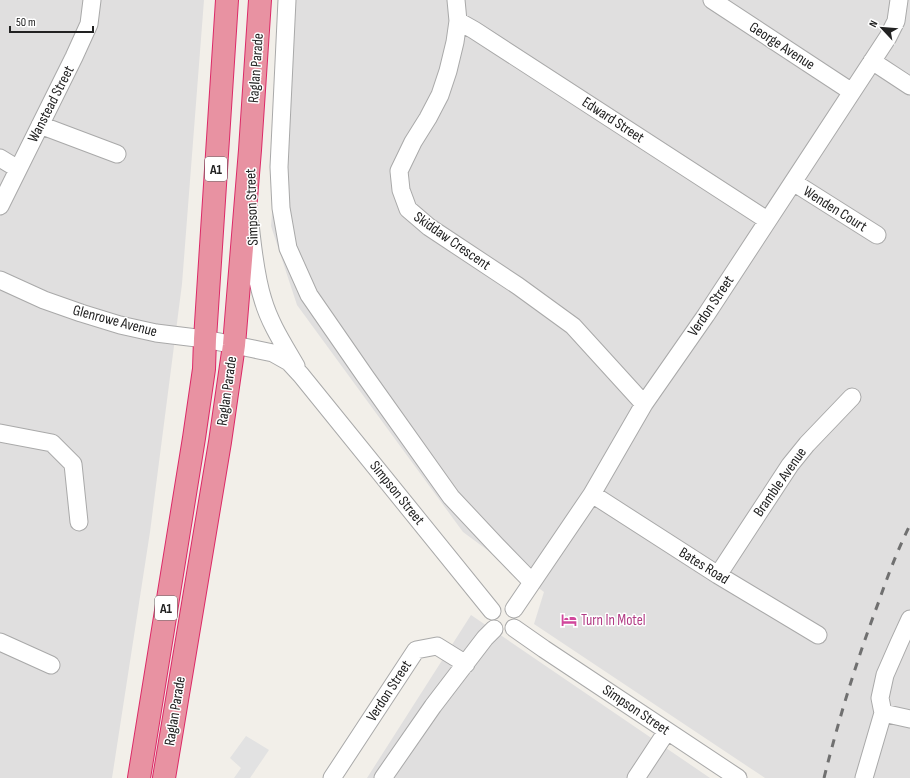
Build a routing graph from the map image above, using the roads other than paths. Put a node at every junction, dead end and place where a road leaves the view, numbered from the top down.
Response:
1 (92, 0) edge
2 (227, 0) edge
3 (260, 0) edge
4 (287, 0) edge
5 (456, 0) edge
6 (712, 0) edge
7 (900, 0) edge
8 (458, 21) junction
9 (872, 61) junction
10 (910, 86) edge
11 (852, 92) junction
12 (40, 125) junction
13 (250, 150) junction
14 (117, 154) dead end
15 (0, 158) edge
16 (18, 169) junction
17 (793, 182) junction
18 (0, 206) edge
19 (767, 220) junction
20 (877, 235) dead end
21 (0, 280) edge
22 (205, 339) junction
23 (234, 345) junction
24 (301, 374) junction
25 (852, 396) dead end
26 (644, 404) junction
27 (0, 433) edge
28 (592, 494) junction
29 (79, 522) dead end
30 (718, 575) junction
31 (532, 582) junction
32 (514, 609) junction
33 (492, 610) junction
34 (910, 619) edge
35 (514, 628) junction
36 (494, 629) junction
37 (818, 635) dead end
38 (0, 642) edge
39 (466, 664) junction
40 (51, 665) dead end
41 (883, 713) junction
42 (910, 719) edge
43 (667, 731) junction
44 (139, 778) edge
45 (164, 778) edge
46 (332, 778) edge
47 (383, 778) edge
48 (636, 778) edge
49 (738, 778) edge
50 (864, 778) edge

1 - 12 street, Wanstead Street
2 - 22 highway, Raglan Parade / A1
3 - 13 highway, Raglan Parade / A1
4 - 31 street, Raglan Parade
5 - 8 street, Skiddaw Crescent
6 - 11 street, George Avenue
7 - 9 street, Verdon Street
8 - 19 street, Edward Street
8 - 26 street, Skiddaw Crescent
9 - 10 street
9 - 11 street, Verdon Street
11 - 17 street, Verdon Street
12 - 14 street
12 - 16 street, Wanstead Street
13 - 23 highway, Raglan Parade / A1
13 - 24 street, Simpson Street
15 - 16 street
16 - 18 street, Wanstead Street
17 - 19 street, Verdon Street
17 - 20 street, Wenden Court
19 - 26 street, Verdon Street
21 - 22 street, Glenrowe Avenue
22 - 23 street, Glenrowe Avenue
22 - 44 highway, Raglan Parade / A1
23 - 24 street, Simpson Street
23 - 45 highway, Raglan Parade / A1
24 - 33 street, Simpson Street
25 - 30 street, Bramble Avenue
26 - 28 street, Verdon Street
27 - 29 street
28 - 30 street, Bates Road
28 - 31 street, Verdon Street
30 - 37 street, Bates Road
31 - 32 street, Verdon Street
32 - 33 street
32 - 35 street
33 - 36 street
34 - 41 street
35 - 36 street
35 - 43 street, Simpson Street
36 - 39 street
38 - 40 street
39 - 46 street, Verdon Street
39 - 47 street
41 - 42 street
41 - 50 street
43 - 48 street
43 - 49 street, Simpson Street

